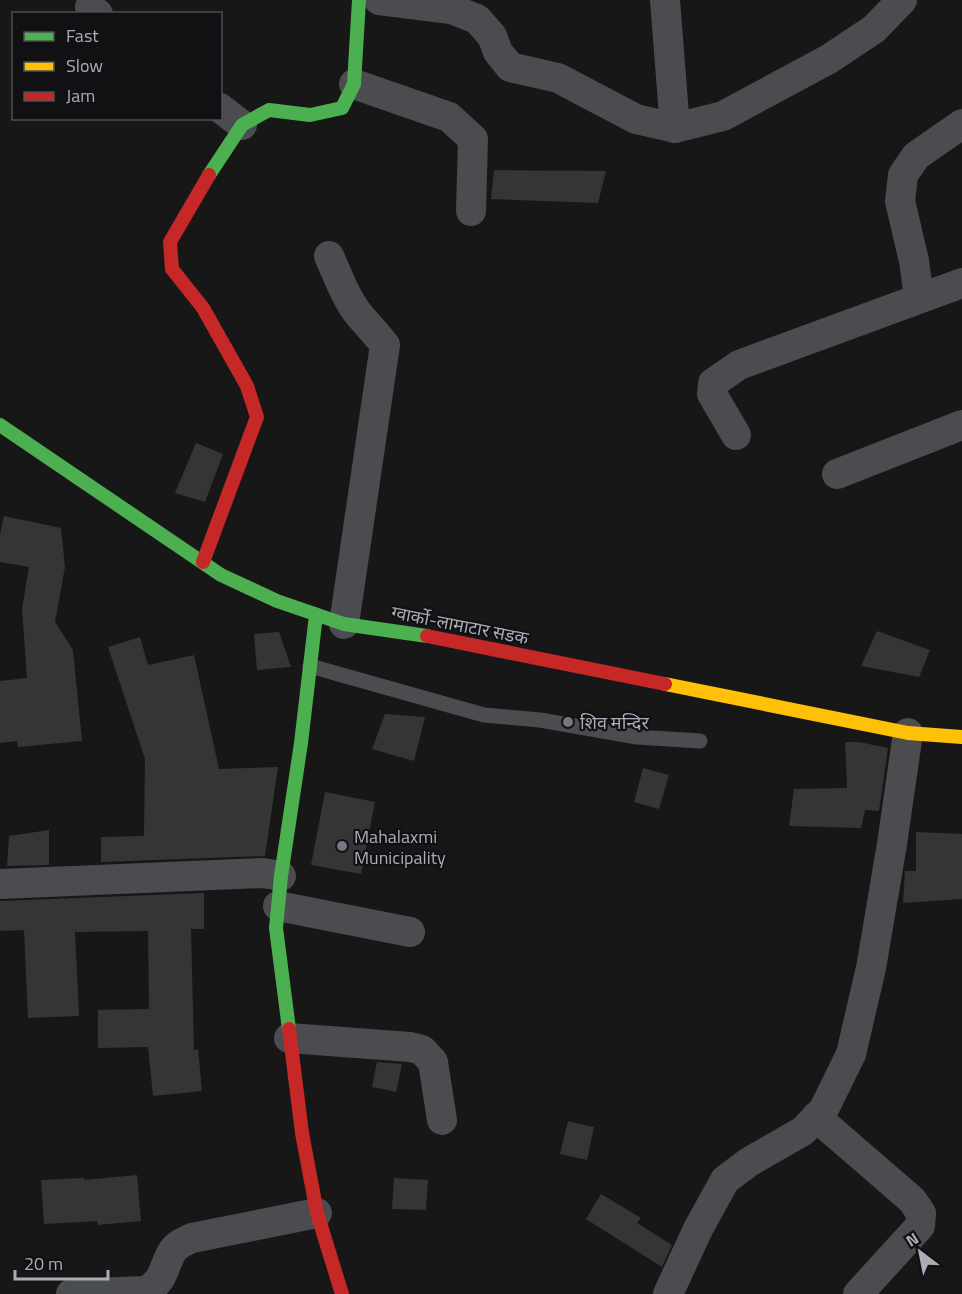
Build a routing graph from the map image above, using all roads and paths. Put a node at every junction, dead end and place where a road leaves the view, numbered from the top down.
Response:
1 (359, 0) edge
2 (379, 0) edge
3 (666, 0) edge
4 (897, 2) edge
5 (354, 84) junction
6 (231, 116) edge
7 (962, 124) edge
8 (675, 128) junction
9 (471, 211) dead end
10 (329, 256) dead end
11 (962, 283) edge
12 (919, 297) junction
13 (0, 425) edge
14 (962, 425) edge
15 (735, 435) dead end
16 (837, 474) dead end
17 (203, 562) junction
18 (316, 615) junction
19 (344, 624) junction
20 (310, 666) junction
21 (908, 733) junction
22 (962, 737) edge
23 (700, 741) dead end
24 (280, 876) junction
25 (0, 884) edge
26 (278, 906) junction
27 (410, 933) dead end
28 (290, 1038) junction
29 (816, 1117) junction
30 (442, 1120) dead end
31 (317, 1213) junction
32 (71, 1294) edge
33 (342, 1294) edge
34 (668, 1294) edge
35 (858, 1294) edge

1 - 5 street
2 - 8 street
3 - 8 street
4 - 8 street
5 - 6 street
5 - 9 street
6 - 17 street
7 - 12 street
10 - 19 street
11 - 12 street
12 - 15 street
13 - 17 street, ग्वार्को-लामाटार सडक
14 - 16 street
17 - 18 street, ग्वार्को-लामाटार सडक
18 - 19 street, ग्वार्को-लामाटार सडक
18 - 20 street
19 - 21 street, ग्वार्को-लामाटार सडक
20 - 23 lane
20 - 24 street
21 - 22 street, ग्वार्को-लामाटार सडक
21 - 29 street
24 - 25 street
24 - 26 street
26 - 27 street
26 - 28 street
28 - 30 street
28 - 31 street
29 - 34 street
29 - 35 street
31 - 32 street
31 - 33 street

